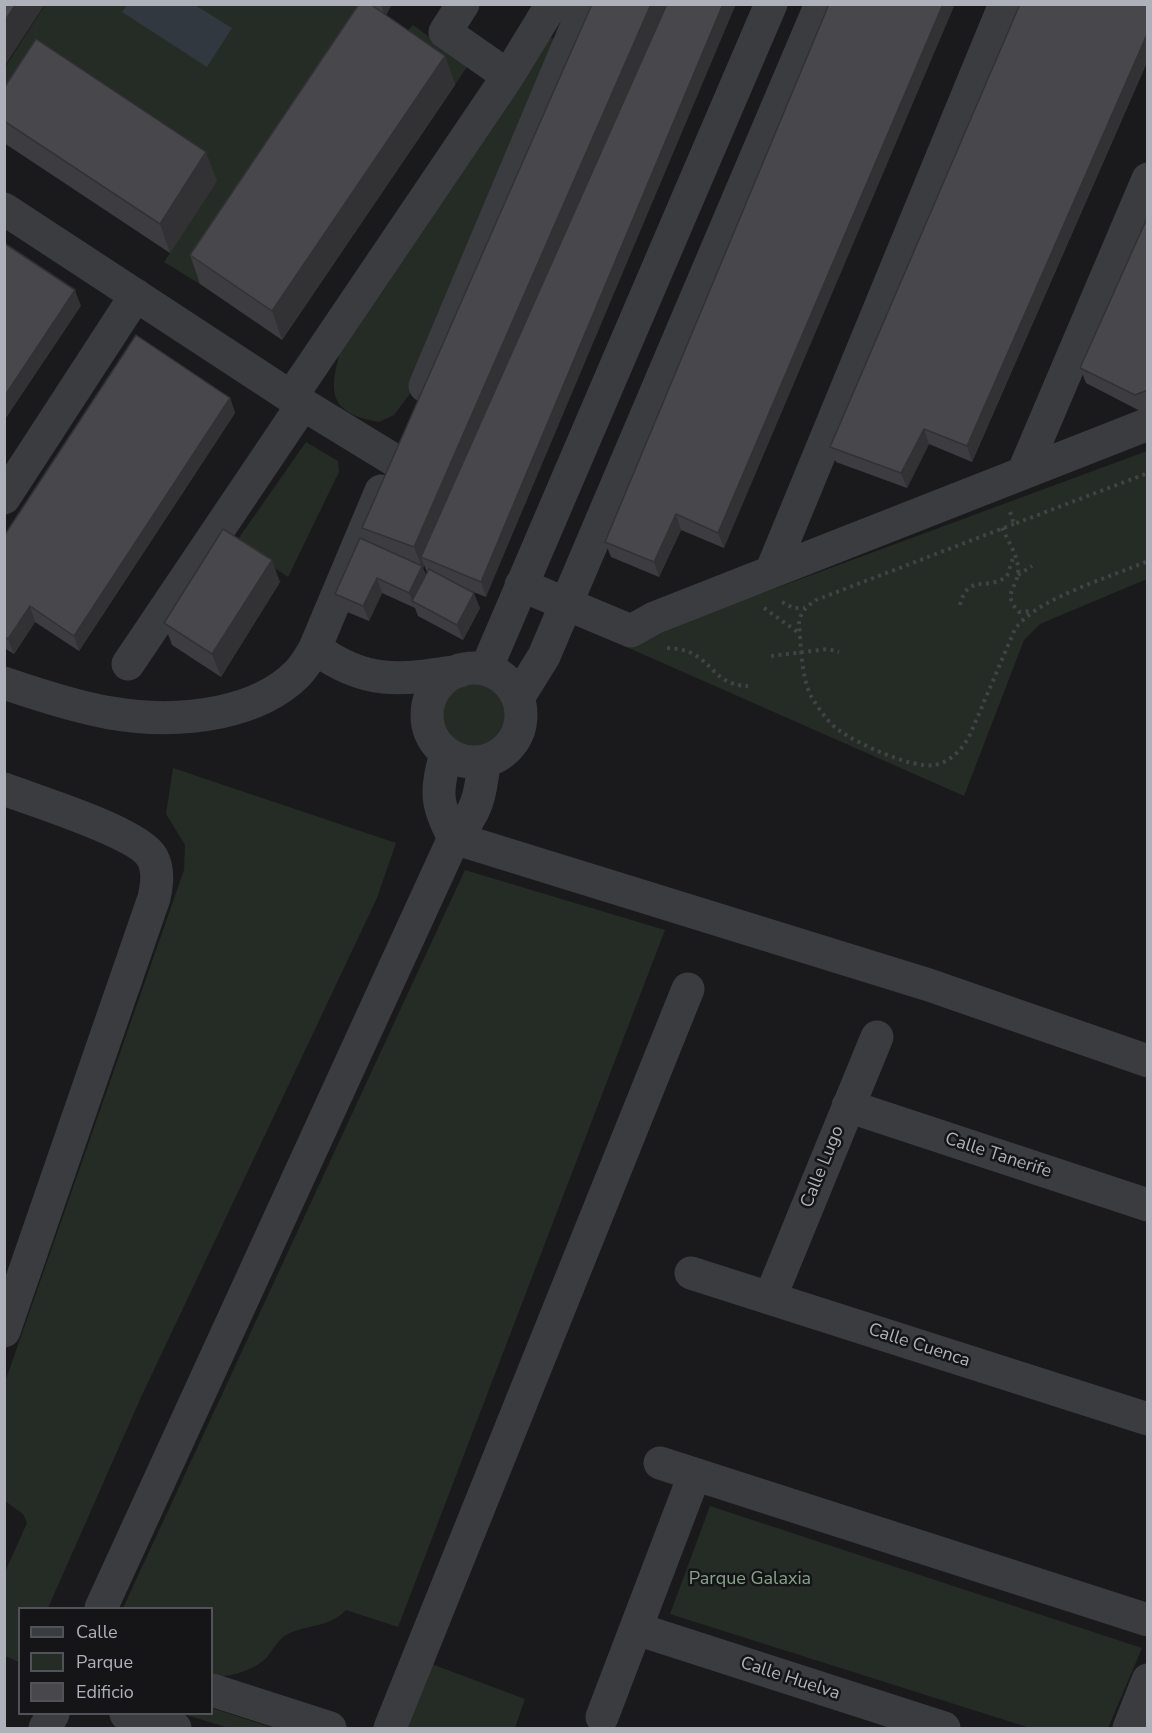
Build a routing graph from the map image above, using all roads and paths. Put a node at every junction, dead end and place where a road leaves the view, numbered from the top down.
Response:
1 (463, 4) edge
2 (552, 4) edge
3 (586, 4) edge
4 (771, 4) edge
5 (821, 4) edge
6 (1005, 4) edge
7 (508, 76) junction
8 (1148, 179) edge
9 (4, 210) edge
10 (136, 295) junction
11 (297, 400) junction
12 (1148, 424) edge
13 (394, 460) junction
14 (1148, 473) edge
15 (1011, 478) junction
16 (4, 498) edge
17 (1014, 524) junction
18 (1002, 528) junction
19 (1014, 554) junction
20 (1148, 561) edge
21 (1032, 566) dead end
22 (1018, 575) junction
23 (759, 577) junction
24 (521, 585) junction
25 (566, 604) junction
26 (960, 604) dead end
27 (1033, 611) junction
28 (800, 634) junction
29 (315, 648) junction
30 (803, 652) junction
31 (839, 652) dead end
32 (771, 656) dead end
33 (128, 664) dead end
34 (473, 670) junction
35 (4, 683) edge
36 (518, 698) junction
37 (446, 753) junction
38 (484, 761) junction
39 (4, 789) edge
40 (454, 838) junction
41 (688, 988) dead end
42 (877, 1037) dead end
43 (1148, 1060) edge
44 (848, 1106) junction
45 (1148, 1205) edge
46 (691, 1273) dead end
47 (770, 1298) junction
48 (4, 1331) edge
49 (1148, 1419) edge
50 (660, 1463) dead end
51 (694, 1476) junction
52 (101, 1607) edge
53 (1148, 1620) edge
54 (637, 1629) junction
55 (1148, 1680) edge
56 (213, 1690) edge
57 (133, 1715) edge
58 (602, 1717) dead end
59 (900, 1722) edge
60 (175, 1728) edge
61 (330, 1728) edge
62 (390, 1728) edge
63 (944, 1728) edge
64 (1128, 1728) edge

1 - 7 street
2 - 7 street
3 - 13 street
4 - 24 street
5 - 25 street
6 - 23 street
7 - 11 street
8 - 15 street
9 - 10 street
10 - 11 street
10 - 16 street
11 - 13 street
11 - 33 street
12 - 15 street
13 - 29 street
14 - 17 path
15 - 17 path
15 - 23 street
17 - 18 path
18 - 19 path
18 - 28 path
19 - 22 path
19 - 26 path
20 - 27 path
21 - 22 path
22 - 27 path
23 - 25 street
23 - 28 path
24 - 25 street
24 - 34 street
25 - 36 street
27 - 30 path
28 - 30 path
29 - 34 street
29 - 35 street
30 - 31 path
30 - 32 path
34 - 36 street
34 - 37 street
36 - 38 street
37 - 38 street
37 - 40 street
38 - 40 street
39 - 48 street
40 - 43 street
40 - 52 street
41 - 62 street
42 - 44 street, Calle Lugo
44 - 45 street, Calle Tanerife
44 - 47 street, Calle Lugo
46 - 47 street, Calle Cuenca
47 - 49 street, Calle Cuenca
50 - 51 street
51 - 53 street
51 - 54 street
54 - 58 street
54 - 59 street, Calle Huelva
55 - 64 street
56 - 61 street
57 - 60 street
59 - 63 street, Calle Huelva

